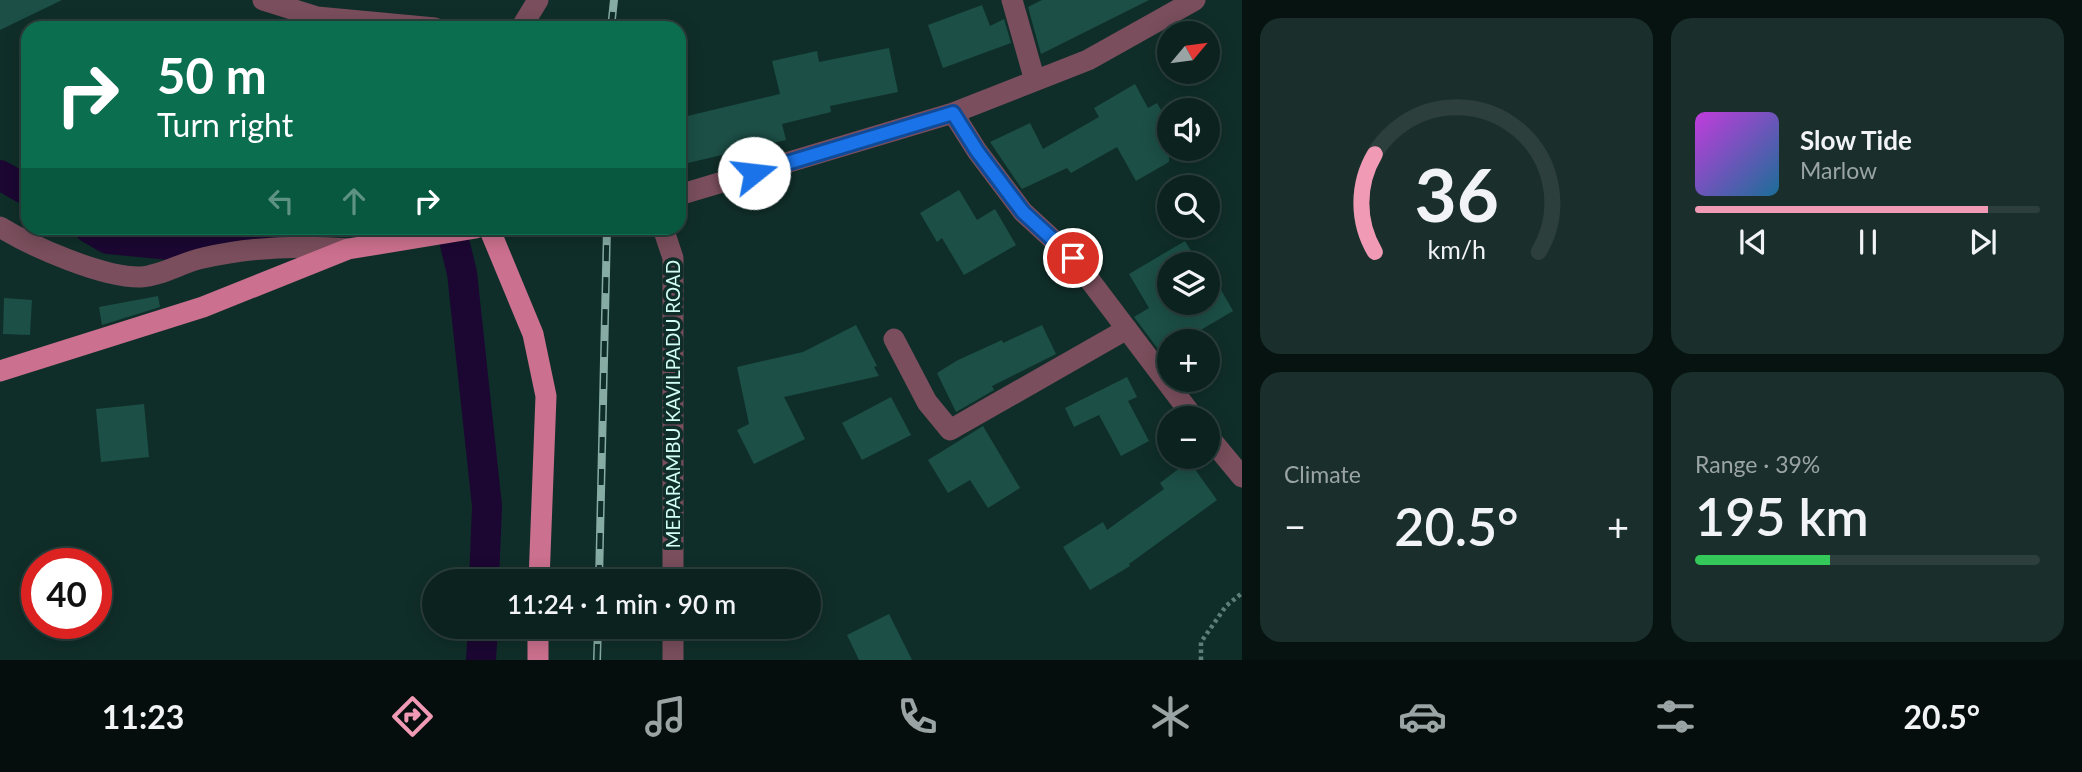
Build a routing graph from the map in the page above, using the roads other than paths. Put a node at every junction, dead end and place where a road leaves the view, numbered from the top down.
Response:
1 (263, 0) edge
2 (538, 0) edge
3 (1012, 0) edge
4 (1195, 0) edge
5 (360, 21) edge
6 (525, 21) edge
7 (1035, 81) junction
8 (953, 113) junction
9 (686, 193) edge
10 (0, 227) edge
11 (432, 235) edge
12 (492, 235) edge
13 (665, 235) edge
14 (348, 248) junction
15 (1127, 329) junction
16 (894, 339) dead end
17 (0, 371) edge
18 (1185, 406) edge
19 (1220, 450) edge
20 (1242, 477) edge
21 (539, 569) edge
22 (673, 569) edge
23 (538, 639) edge
24 (673, 639) edge
25 (538, 660) edge
26 (673, 660) edge

1 - 5 street
2 - 6 street
3 - 7 street
4 - 7 street
7 - 8 street
8 - 9 street
8 - 15 street
10 - 14 street
11 - 14 main road
12 - 21 main road
13 - 22 street, MEPARAMBU KAVILPADU ROAD
14 - 17 main road
15 - 16 street
15 - 18 street
19 - 20 street
23 - 25 main road
24 - 26 street

